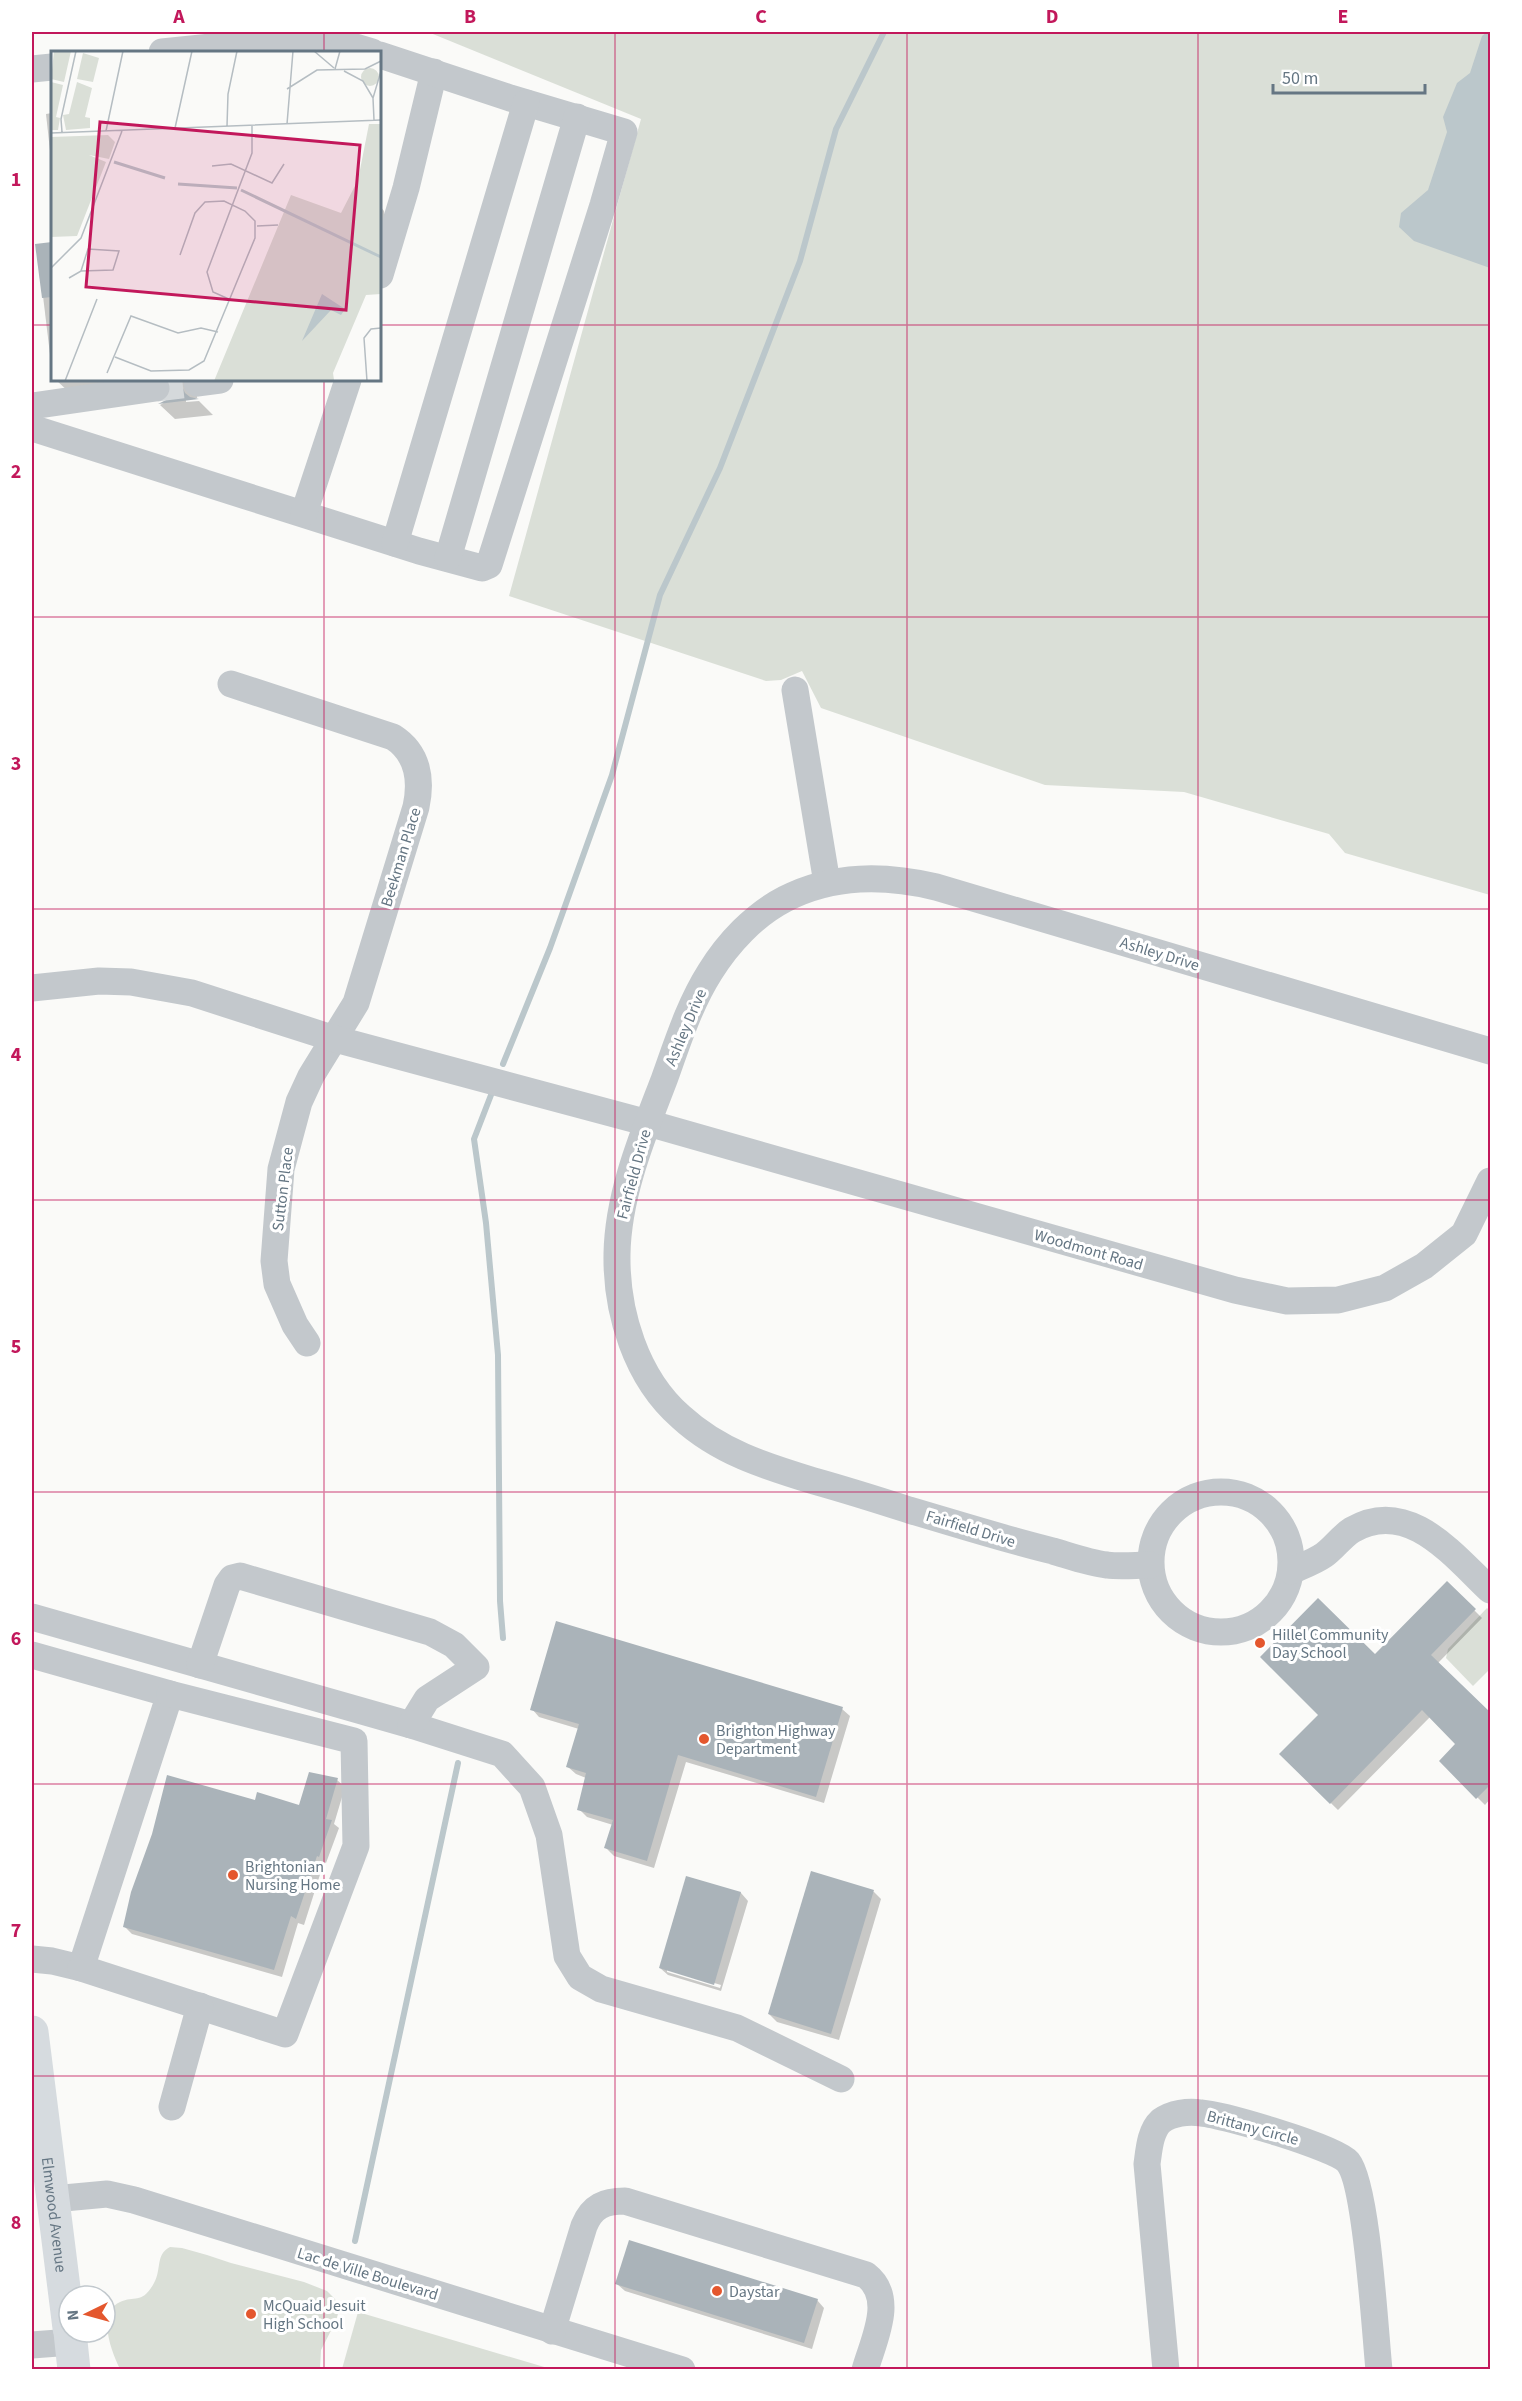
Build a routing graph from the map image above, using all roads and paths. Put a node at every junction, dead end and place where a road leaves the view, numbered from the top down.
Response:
1 (312, 34) edge
2 (170, 51) edge
3 (369, 51) edge
4 (381, 55) edge
5 (51, 67) edge
6 (32, 69) edge
7 (434, 72) junction
8 (526, 102) junction
9 (577, 117) junction
10 (381, 272) edge
11 (348, 381) edge
12 (156, 388) tunnel mouth
13 (32, 406) edge
14 (32, 428) edge
15 (304, 513) junction
16 (395, 543) junction
17 (448, 558) junction
18 (231, 684) dead end
19 (795, 690) dead end
20 (827, 883) junction
21 (32, 988) edge
22 (335, 1039) junction
23 (1491, 1051) edge
24 (648, 1123) junction
25 (1491, 1182) edge
26 (307, 1343) dead end
27 (1150, 1565) junction
28 (1291, 1571) junction
29 (1491, 1590) edge
30 (32, 1617) edge
31 (32, 1655) edge
32 (200, 1665) junction
33 (170, 1694) junction
34 (411, 1725) junction
35 (32, 1959) edge
36 (81, 1968) junction
37 (200, 2006) junction
38 (32, 2032) edge
39 (841, 2079) dead end
40 (172, 2107) dead end
41 (39, 2151) edge
42 (52, 2199) junction
43 (63, 2284) edge
44 (552, 2331) junction
45 (57, 2344) edge
46 (32, 2345) edge
47 (682, 2370) edge
48 (865, 2370) edge
49 (1166, 2370) edge
50 (1379, 2370) edge

1 - 2 street
1 - 3 street
4 - 7 street
5 - 6 street
7 - 8 street
7 - 10 street
8 - 9 street
8 - 16 street
9 - 17 street
9 - 17 street
11 - 15 street
12 - 13 street
14 - 15 street
15 - 16 street
16 - 17 street
18 - 22 street, Beekman Place
19 - 20 street
20 - 23 street, Ashley Drive
20 - 24 street, Ashley Drive
21 - 22 street, Fairfield Drive
22 - 24 street, Fairfield Drive
22 - 26 street, Sutton Place
24 - 25 street, Woodmont Road
24 - 27 street, Fairfield Drive
27 - 28 street
27 - 28 street
28 - 29 street
30 - 32 street
31 - 33 street
32 - 34 street
32 - 34 street
33 - 36 street
33 - 37 street
34 - 39 street
35 - 36 street
36 - 37 street
37 - 40 street
38 - 41 main road, Elmwood Avenue
41 - 42 main road, Elmwood Avenue
42 - 43 main road, Elmwood Avenue
42 - 44 street, Lac de Ville Boulevard
44 - 47 street, Lac de Ville Boulevard
44 - 48 street
45 - 46 street
49 - 50 street, Brittany Circle

